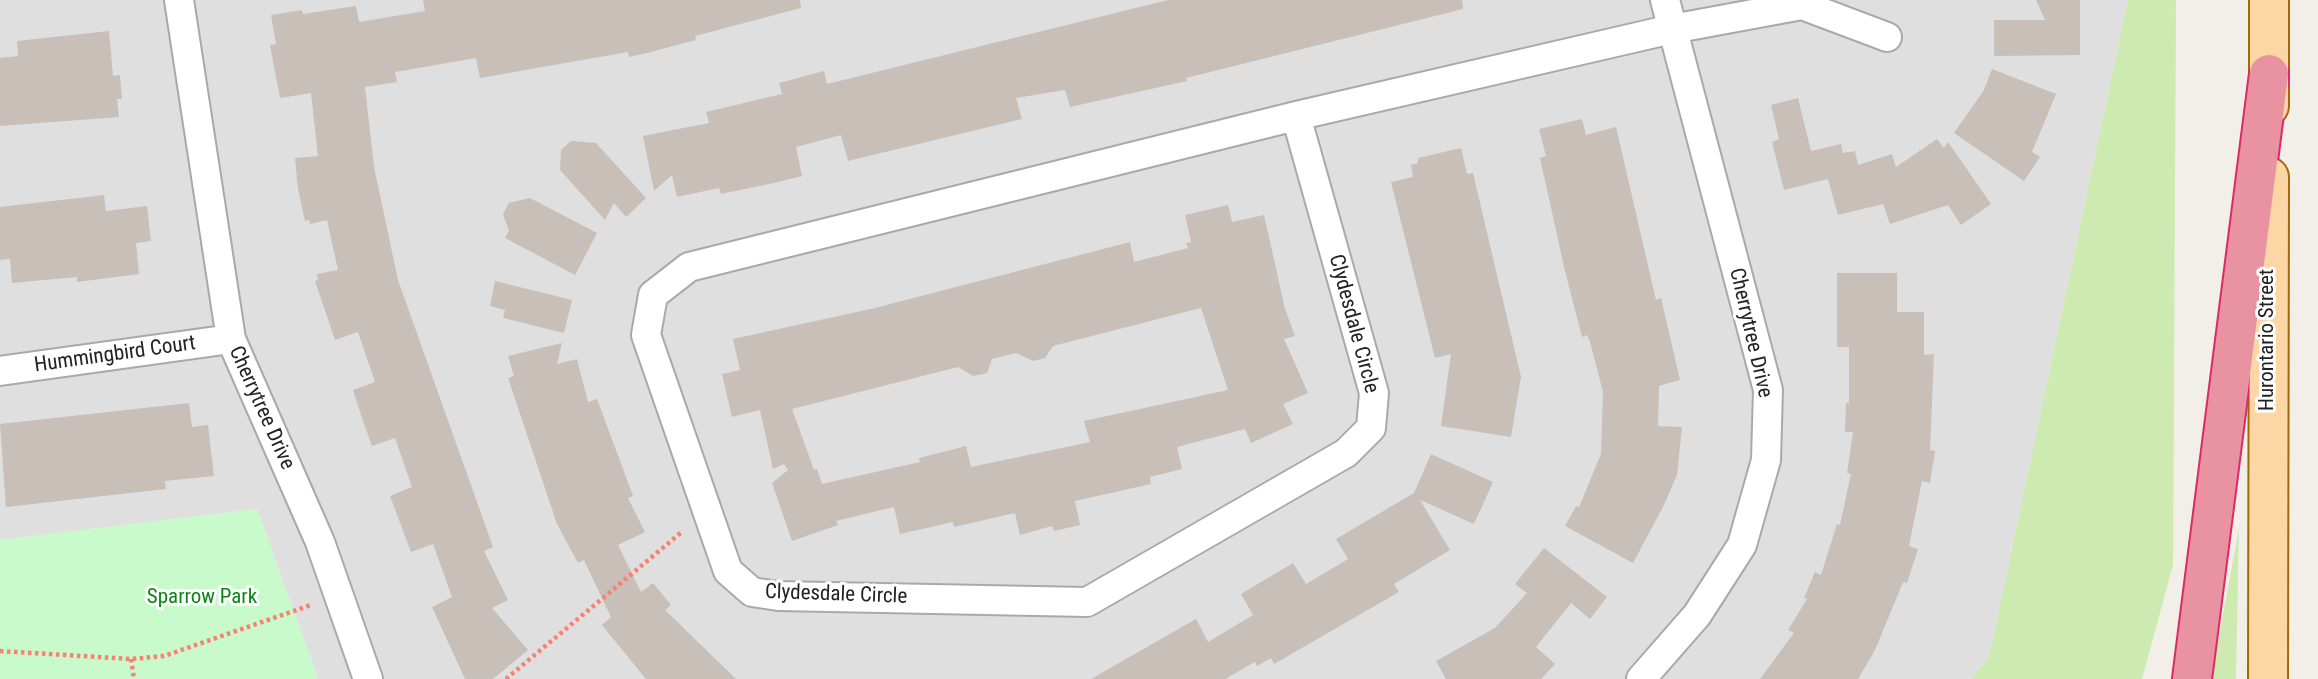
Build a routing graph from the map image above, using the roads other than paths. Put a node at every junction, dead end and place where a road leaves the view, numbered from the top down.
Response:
1 (179, 0) edge
2 (1665, 0) edge
3 (2269, 0) edge
4 (1672, 29) junction
5 (1888, 37) dead end
6 (2269, 74) junction
7 (1296, 116) junction
8 (231, 339) junction
9 (0, 371) edge
10 (368, 679) edge
11 (1641, 679) edge
12 (2192, 679) edge
13 (2268, 679) edge

1 - 8 street, Cherrytree Drive
2 - 4 street, Cherrytree Drive
3 - 6 main road, Hurontario Street
4 - 5 street, Clydesdale Circle
4 - 7 street, Clydesdale Circle
4 - 11 street, Cherrytree Drive
6 - 12 highway
6 - 13 main road, Hurontario Street
7 - 7 street, Clydesdale Circle
8 - 9 street, Hummingbird Court
8 - 10 street, Cherrytree Drive

